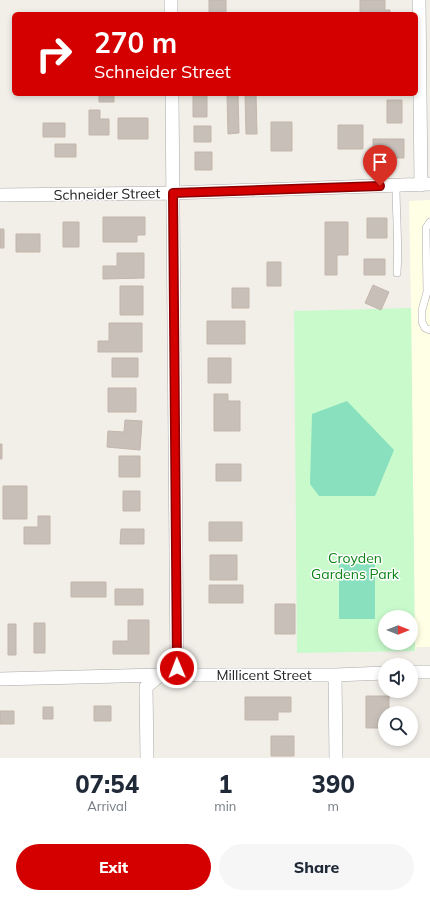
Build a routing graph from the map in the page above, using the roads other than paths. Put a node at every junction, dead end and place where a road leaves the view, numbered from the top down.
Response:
1 (171, 0) edge
2 (419, 0) edge
3 (171, 12) edge
4 (172, 96) edge
5 (426, 184) edge
6 (396, 185) junction
7 (173, 193) junction
8 (0, 195) edge
9 (430, 222) edge
10 (397, 273) dead end
11 (430, 330) edge
12 (418, 672) edge
13 (430, 672) edge
14 (378, 673) edge
15 (160, 675) junction
16 (336, 675) junction
17 (0, 679) edge
18 (147, 758) edge
19 (336, 758) edge

1 - 3 street
2 - 5 street
4 - 7 street
5 - 6 street, Schneider Street
6 - 7 street, Schneider Street
6 - 10 lane
7 - 8 street, Schneider Street
7 - 15 street
9 - 11 lane
12 - 13 street
14 - 16 street, Millicent Street
15 - 16 street, Millicent Street
15 - 17 street, Millicent Street
15 - 18 street
16 - 19 street

